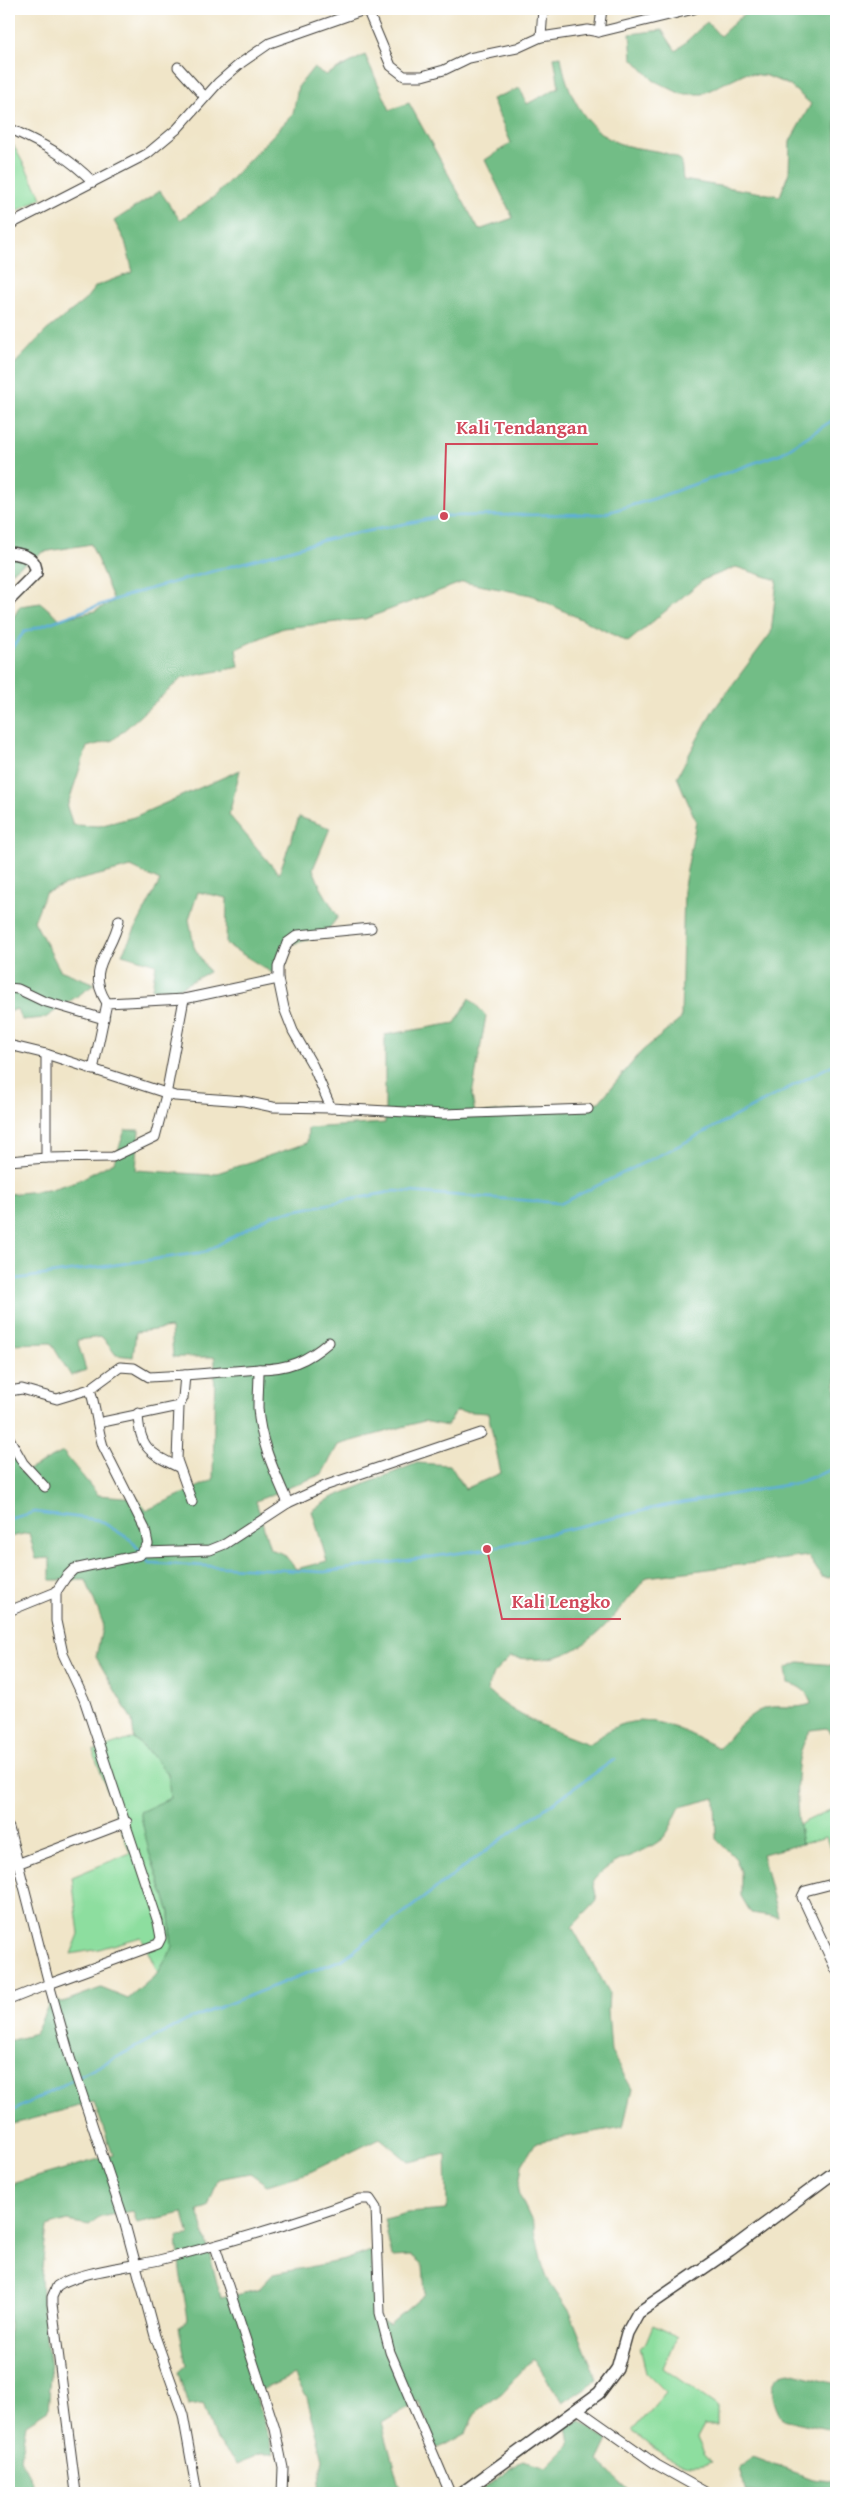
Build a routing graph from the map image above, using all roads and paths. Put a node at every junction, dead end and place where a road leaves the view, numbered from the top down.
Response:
1 (367, 9) edge
2 (543, 9) edge
3 (602, 9) edge
4 (689, 10) edge
5 (599, 32) junction
6 (541, 37) junction
7 (178, 67) dead end
8 (205, 97) junction
9 (9, 128) edge
10 (93, 182) junction
11 (9, 225) edge
12 (9, 553) edge
13 (9, 600) edge
14 (119, 920) dead end
15 (372, 928) dead end
16 (278, 979) junction
17 (9, 988) edge
18 (184, 999) junction
19 (107, 1003) junction
20 (104, 1019) junction
21 (9, 1045) edge
22 (46, 1054) junction
23 (93, 1070) junction
24 (166, 1095) junction
25 (332, 1108) junction
26 (588, 1109) dead end
27 (46, 1158) junction
28 (9, 1161) edge
29 (329, 1342) dead end
30 (259, 1369) junction
31 (185, 1374) junction
32 (90, 1390) junction
33 (9, 1391) edge
34 (179, 1406) junction
35 (138, 1413) junction
36 (98, 1423) junction
37 (481, 1433) dead end
38 (9, 1438) edge
39 (178, 1467) junction
40 (45, 1487) dead end
41 (192, 1502) dead end
42 (288, 1503) junction
43 (142, 1553) junction
44 (56, 1592) junction
45 (9, 1611) edge
46 (127, 1822) junction
47 (9, 1828) edge
48 (17, 1864) junction
49 (836, 1883) edge
50 (835, 1965) edge
51 (49, 1984) junction
52 (9, 2000) edge
53 (836, 2171) edge
54 (215, 2246) junction
55 (136, 2266) junction
56 (579, 2410) junction
57 (76, 2493) edge
58 (197, 2493) edge
59 (282, 2493) edge
60 (450, 2493) edge
61 (462, 2493) edge
62 (707, 2493) edge

1 - 6 street
1 - 8 street
2 - 6 street
3 - 5 street
4 - 5 street
5 - 6 street
7 - 8 street
8 - 10 street
9 - 10 street
10 - 11 street
12 - 13 street
14 - 19 street
15 - 16 street
16 - 18 street
16 - 25 street
17 - 20 street
18 - 19 street
18 - 24 street
19 - 20 street
20 - 23 street
21 - 22 street
22 - 23 street
22 - 27 street
23 - 24 street
24 - 25 street
24 - 27 street
25 - 26 street
27 - 28 street
29 - 30 street
30 - 31 street
30 - 42 street
31 - 32 street
31 - 34 street
32 - 33 street
32 - 36 street
34 - 35 street
34 - 39 street
35 - 36 street
35 - 39 street
36 - 43 street
37 - 42 street
38 - 40 street
39 - 41 street
42 - 43 street
43 - 44 street
44 - 45 street
44 - 46 street
46 - 48 street
46 - 51 street
47 - 48 street
48 - 51 street
49 - 50 street
51 - 52 street
51 - 55 street
53 - 56 street
54 - 55 street
54 - 59 street
54 - 60 street
55 - 57 street
55 - 58 street
56 - 61 street
56 - 62 street

